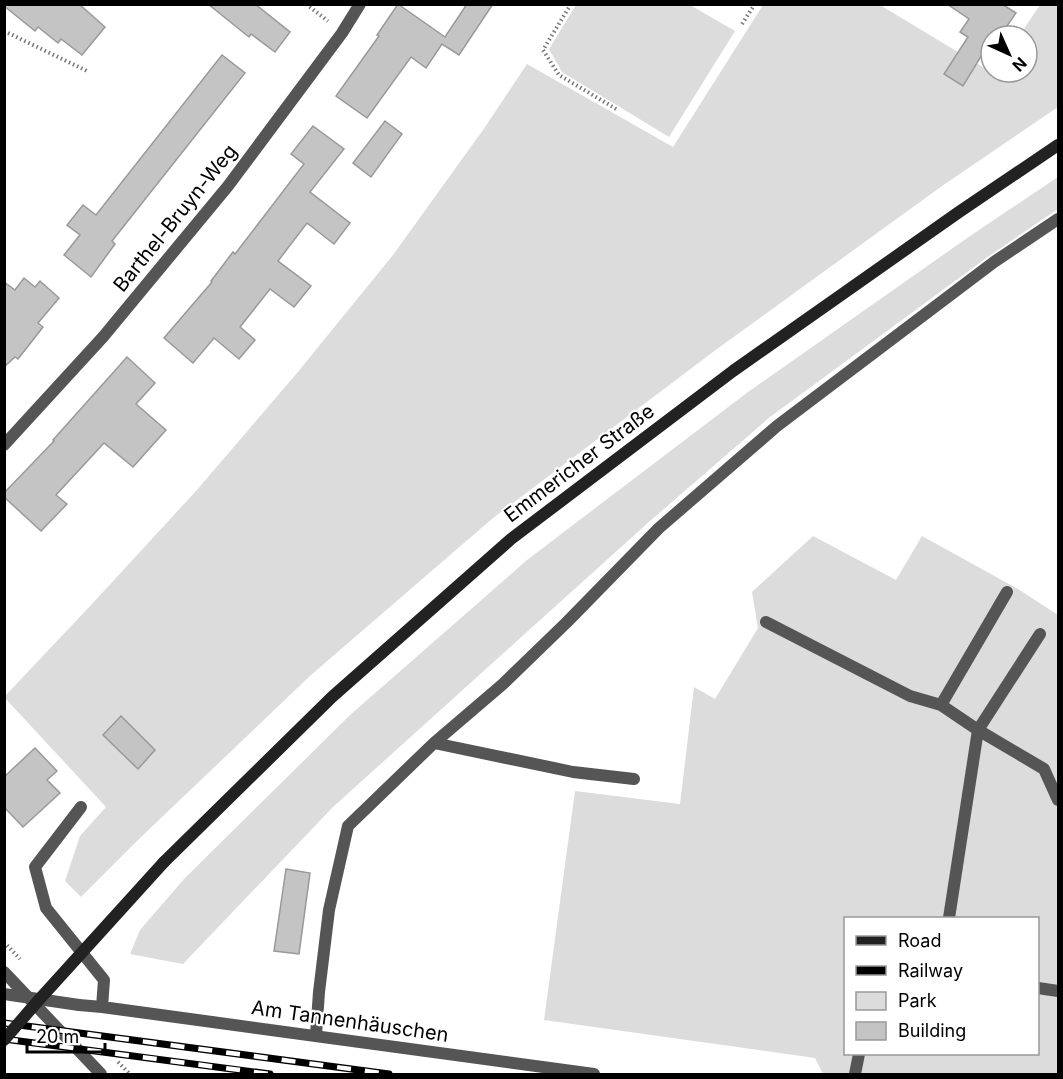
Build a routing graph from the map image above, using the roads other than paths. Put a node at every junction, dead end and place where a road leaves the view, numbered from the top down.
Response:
1 (360, 4) edge
2 (1059, 145) edge
3 (1059, 219) edge
4 (4, 445) edge
5 (1007, 592) dead end
6 (766, 622) dead end
7 (1040, 634) dead end
8 (941, 705) junction
9 (978, 730) junction
10 (434, 743) junction
11 (634, 779) dead end
12 (1059, 800) edge
13 (81, 807) dead end
14 (949, 917) edge
15 (4, 972) edge
16 (1039, 988) edge
17 (1059, 991) edge
18 (4, 994) edge
19 (102, 1006) junction
20 (316, 1035) junction
21 (4, 1040) edge
22 (859, 1055) edge
23 (100, 1074) edge
24 (594, 1074) edge
25 (855, 1074) edge

1 - 4 street, Barthel-Bruyn-Weg
2 - 21 main road, Emmericher Straße, bridge
3 - 10 street
5 - 8 street
6 - 8 street
7 - 9 street
8 - 9 street
9 - 12 street
9 - 14 street
10 - 11 street
10 - 20 street
13 - 19 street
15 - 23 street
16 - 17 street
18 - 19 street, Am Tannenhäuschen, bridge
19 - 20 street, Am Tannenhäuschen
20 - 24 street, Am Tannenhäuschen
22 - 25 street

